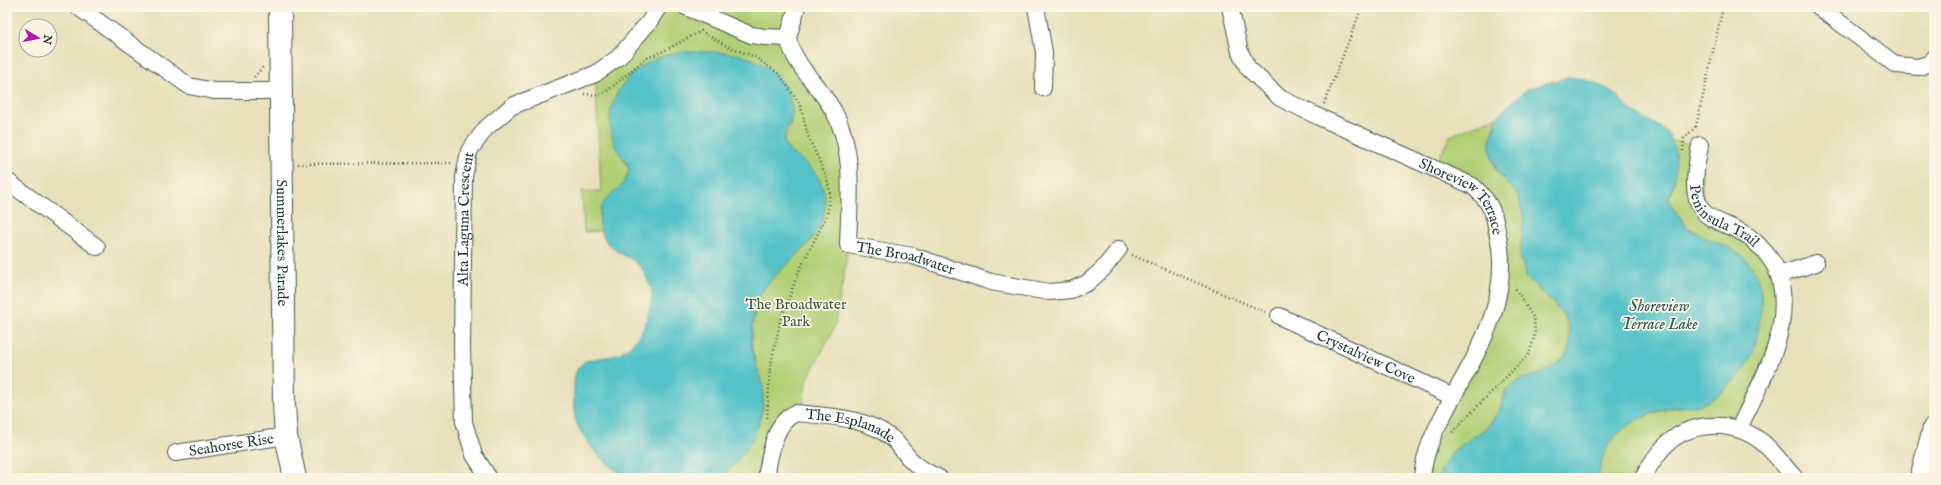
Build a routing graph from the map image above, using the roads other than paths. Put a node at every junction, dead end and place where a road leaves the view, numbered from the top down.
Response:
1 (78, 7) edge
2 (268, 7) edge
3 (280, 7) edge
4 (662, 7) edge
5 (686, 7) edge
6 (797, 7) edge
7 (1036, 7) edge
8 (1230, 7) edge
9 (1819, 7) edge
10 (788, 38) junction
11 (1934, 58) edge
12 (1043, 88) dead end
13 (275, 91) junction
14 (1700, 145) road end
15 (7, 182) edge
16 (97, 247) dead end
17 (1118, 248) road end
18 (1816, 263) dead end
19 (1779, 275) junction
20 (1279, 316) road end
21 (1453, 397) junction
22 (1739, 428) junction
23 (1934, 428) edge
24 (280, 437) junction
25 (176, 453) dead end
26 (1934, 467) edge
27 (283, 478) edge
28 (295, 478) edge
29 (489, 478) edge
30 (766, 478) edge
31 (939, 478) edge
32 (1422, 478) edge
33 (1644, 478) edge
34 (1795, 478) edge
35 (1921, 478) edge
36 (1931, 478) edge

1 - 13 street
2 - 13 street, Summerlakes Parade
3 - 13 street, Summerlakes Parade
4 - 29 street, Alta Laguna Crescent
5 - 10 street
6 - 10 street
7 - 12 street
8 - 21 street, Shoreview Terrace
9 - 11 street
10 - 17 street, The Broadwater
13 - 24 street, Summerlakes Parade
13 - 24 street, Summerlakes Parade
14 - 19 street, Peninsula Trail
15 - 16 street
18 - 19 street
19 - 22 street, Peninsula Trail
20 - 21 street, Crystalview Cove
21 - 32 street, Shoreview Terrace
22 - 33 street
22 - 34 street
23 - 35 street
24 - 25 street, Seahorse Rise
24 - 27 street, Summerlakes Parade
24 - 28 street, Summerlakes Parade
26 - 36 street
30 - 31 street, The Esplanade

